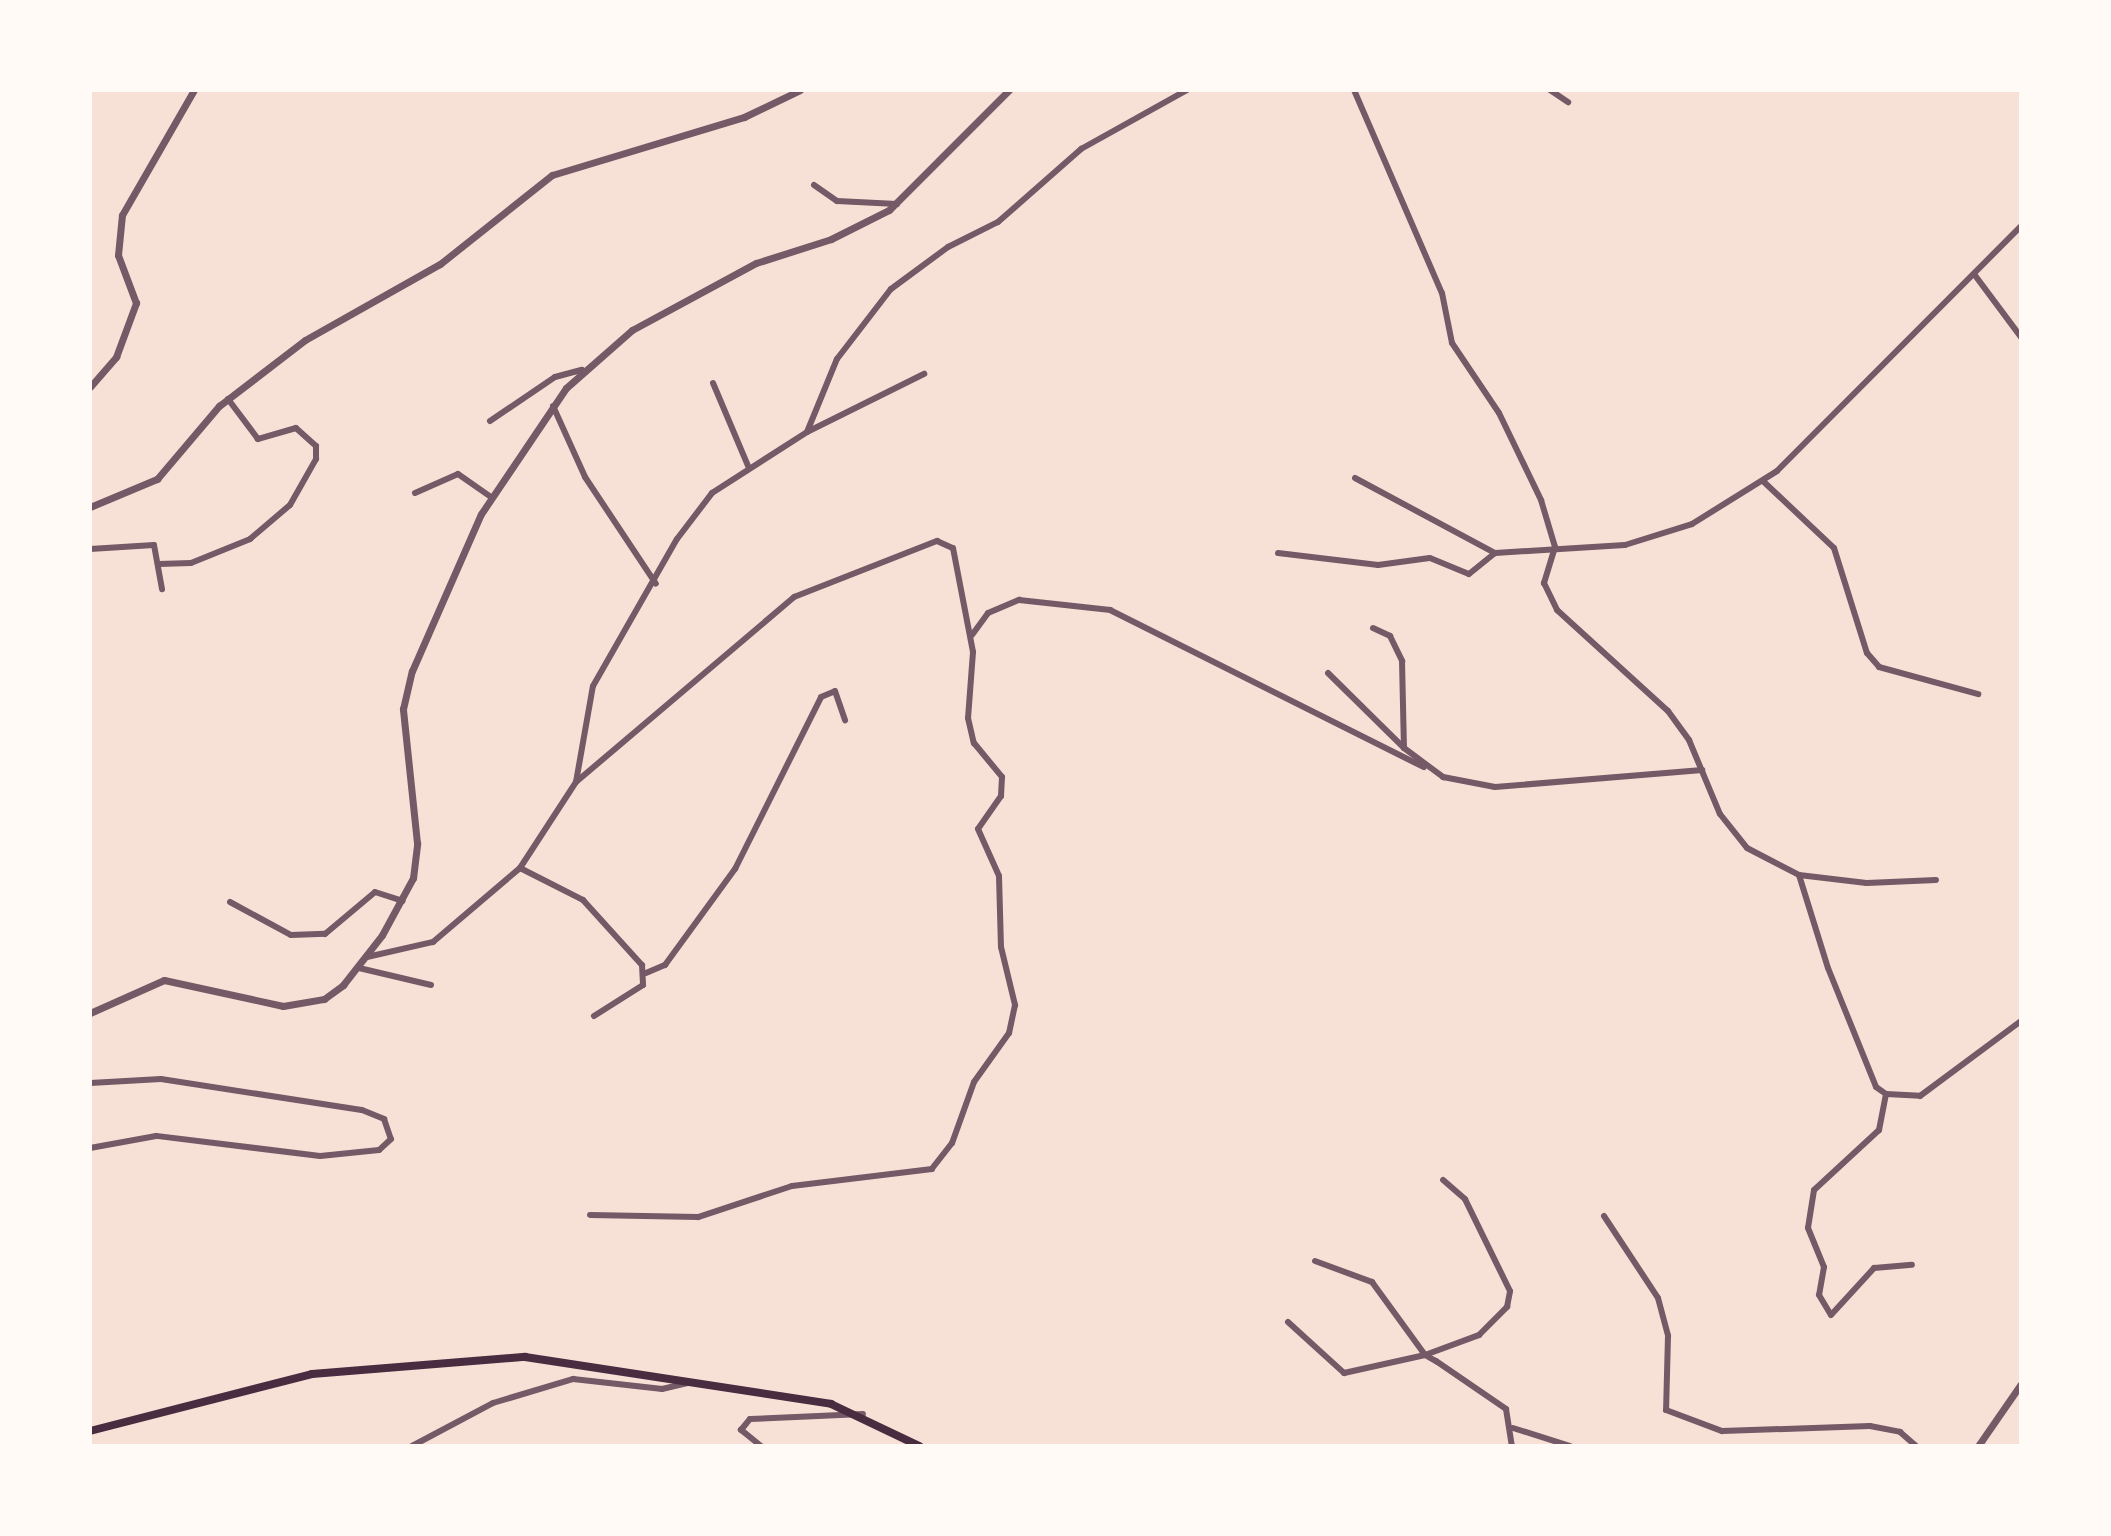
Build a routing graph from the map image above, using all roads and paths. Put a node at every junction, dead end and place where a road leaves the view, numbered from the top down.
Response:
1 (194, 90) edge
2 (800, 90) edge
3 (1009, 90) edge
4 (1187, 90) edge
5 (1354, 90) edge
6 (1550, 90) edge
7 (1568, 102) dead end
8 (814, 185) dead end
9 (897, 204) junction
10 (2021, 226) edge
11 (1974, 274) junction
12 (2021, 337) edge
13 (582, 370) junction
14 (924, 374) dead end
15 (713, 383) dead end
16 (90, 387) edge
17 (228, 399) junction
18 (553, 406) junction
19 (490, 421) dead end
20 (807, 432) junction
21 (748, 466) junction
22 (1355, 478) dead end
23 (1764, 482) junction
24 (415, 493) dead end
25 (491, 497) junction
26 (90, 507) edge
27 (1555, 547) junction
28 (90, 549) edge
29 (1278, 553) dead end
30 (1495, 553) junction
31 (159, 564) junction
32 (656, 584) junction
33 (162, 589) dead end
34 (1373, 628) dead end
35 (972, 635) junction
36 (1328, 673) dead end
37 (1978, 694) dead end
38 (845, 720) dead end
39 (1404, 748) junction
40 (1424, 767) junction
41 (1702, 770) junction
42 (576, 782) junction
43 (520, 868) junction
44 (1799, 875) junction
45 (1936, 880) dead end
46 (403, 901) junction
47 (230, 902) dead end
48 (367, 957) junction
49 (359, 968) junction
50 (646, 973) junction
51 (431, 985) dead end
52 (90, 1013) edge
53 (594, 1016) dead end
54 (2021, 1021) edge
55 (90, 1083) edge
56 (1886, 1094) junction
57 (90, 1148) edge
58 (1443, 1180) dead end
59 (590, 1215) dead end
60 (1604, 1216) dead end
61 (1315, 1261) dead end
62 (1912, 1265) dead end
63 (1288, 1322) dead end
64 (1425, 1355) junction
65 (687, 1383) junction
66 (2021, 1384) edge
67 (863, 1414) junction
68 (1513, 1428) junction
69 (90, 1431) edge
70 (412, 1446) edge
71 (761, 1446) edge
72 (919, 1446) edge
73 (1512, 1446) edge
74 (1570, 1446) edge
75 (1916, 1446) edge
76 (1978, 1446) edge

1 - 16 street
2 - 17 street
3 - 9 street
4 - 20 street
5 - 27 street
6 - 7 street
8 - 9 street
9 - 13 street
10 - 11 street
11 - 12 street
11 - 23 street
13 - 18 street
13 - 19 street
14 - 20 street
15 - 21 street
17 - 26 street
17 - 31 street
18 - 25 street
18 - 32 street
20 - 21 street
21 - 32 street
22 - 30 street
23 - 27 street
23 - 37 street
24 - 25 street
25 - 46 street
27 - 30 street
27 - 41 street
28 - 31 street
29 - 30 street
31 - 33 street
32 - 42 street
34 - 39 street
35 - 40 street
35 - 42 street
35 - 59 street
36 - 39 street
38 - 50 street
39 - 40 street
40 - 41 street
41 - 44 street
42 - 43 street
43 - 48 street
43 - 50 street
44 - 45 street
44 - 56 street
46 - 47 street
46 - 48 street
48 - 49 street
49 - 51 street
49 - 52 street
50 - 53 street
54 - 56 street
55 - 57 street
56 - 62 street
58 - 64 street
60 - 75 street
61 - 64 street
63 - 64 street
64 - 68 street
65 - 67 main road
65 - 69 main road
65 - 70 street
66 - 76 street
67 - 71 street
67 - 72 main road
68 - 73 street
68 - 74 street

